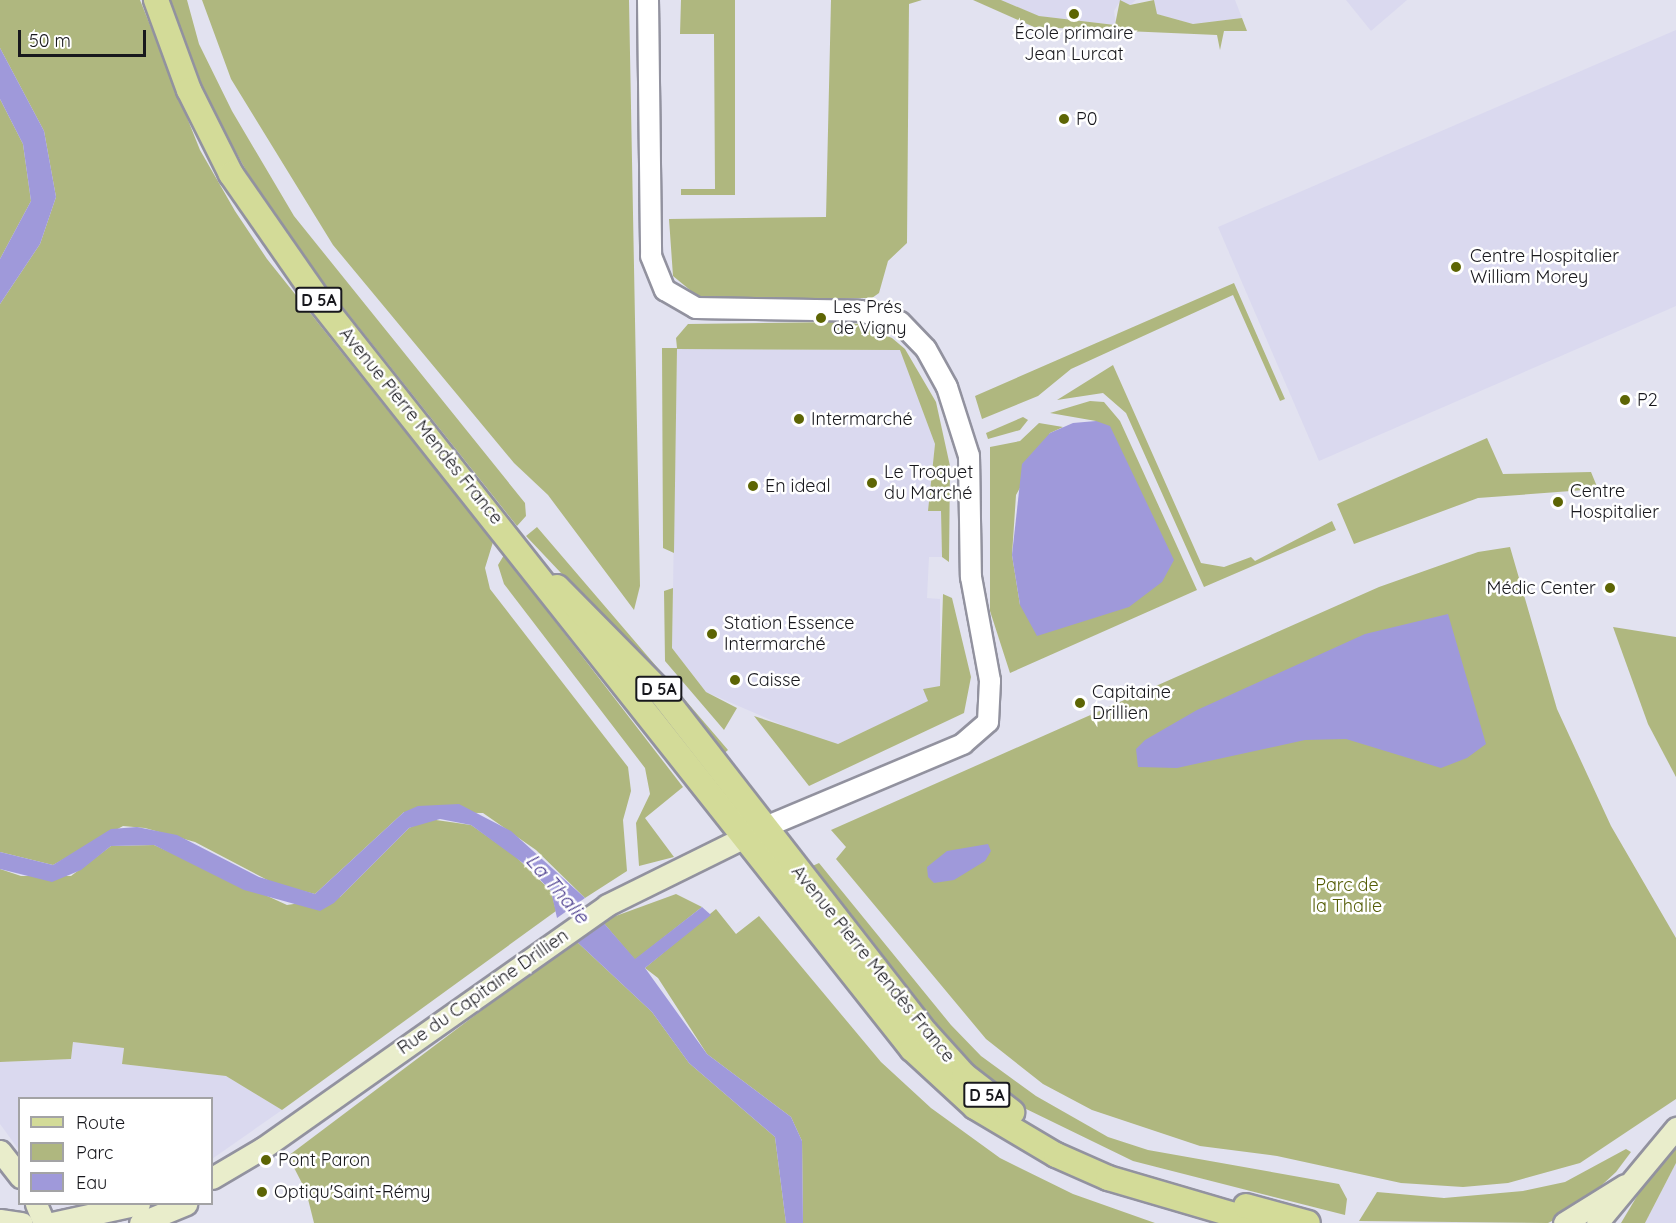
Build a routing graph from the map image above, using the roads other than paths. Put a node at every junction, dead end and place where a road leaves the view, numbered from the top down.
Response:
1 (156, 0) edge
2 (651, 5) edge
3 (534, 568) junction
4 (766, 827) junction
5 (743, 838) junction
6 (1676, 1128) edge
7 (0, 1151) edge
8 (18, 1174) edge
9 (214, 1180) edge
10 (1633, 1180) junction
11 (37, 1205) edge
12 (130, 1205) edge
13 (182, 1205) edge
14 (1612, 1216) edge
15 (0, 1221) edge
16 (152, 1221) edge
17 (22, 1223) edge
18 (44, 1223) edge
19 (52, 1223) edge
20 (1262, 1223) edge
21 (1308, 1223) edge
22 (1564, 1223) edge
23 (1597, 1223) edge

1 - 3 main road, Avenue Pierre Mendès France / D 5A
2 - 4 street, Rue du Capitaine Drillien
3 - 4 main road, Avenue Pierre Mendès France / D 5A
3 - 5 main road, Avenue Pierre Mendès France / D 5A
4 - 5 main road, Rue du Capitaine Drillien
4 - 21 main road, Avenue Pierre Mendès France / D 5A
5 - 9 main road, Rue du Capitaine Drillien
5 - 20 main road, Avenue Pierre Mendès France / D 5A
6 - 10 main road
7 - 8 main road
10 - 14 main road
10 - 22 main road
11 - 18 main road
12 - 19 main road
13 - 16 main road
14 - 23 main road
15 - 17 main road

